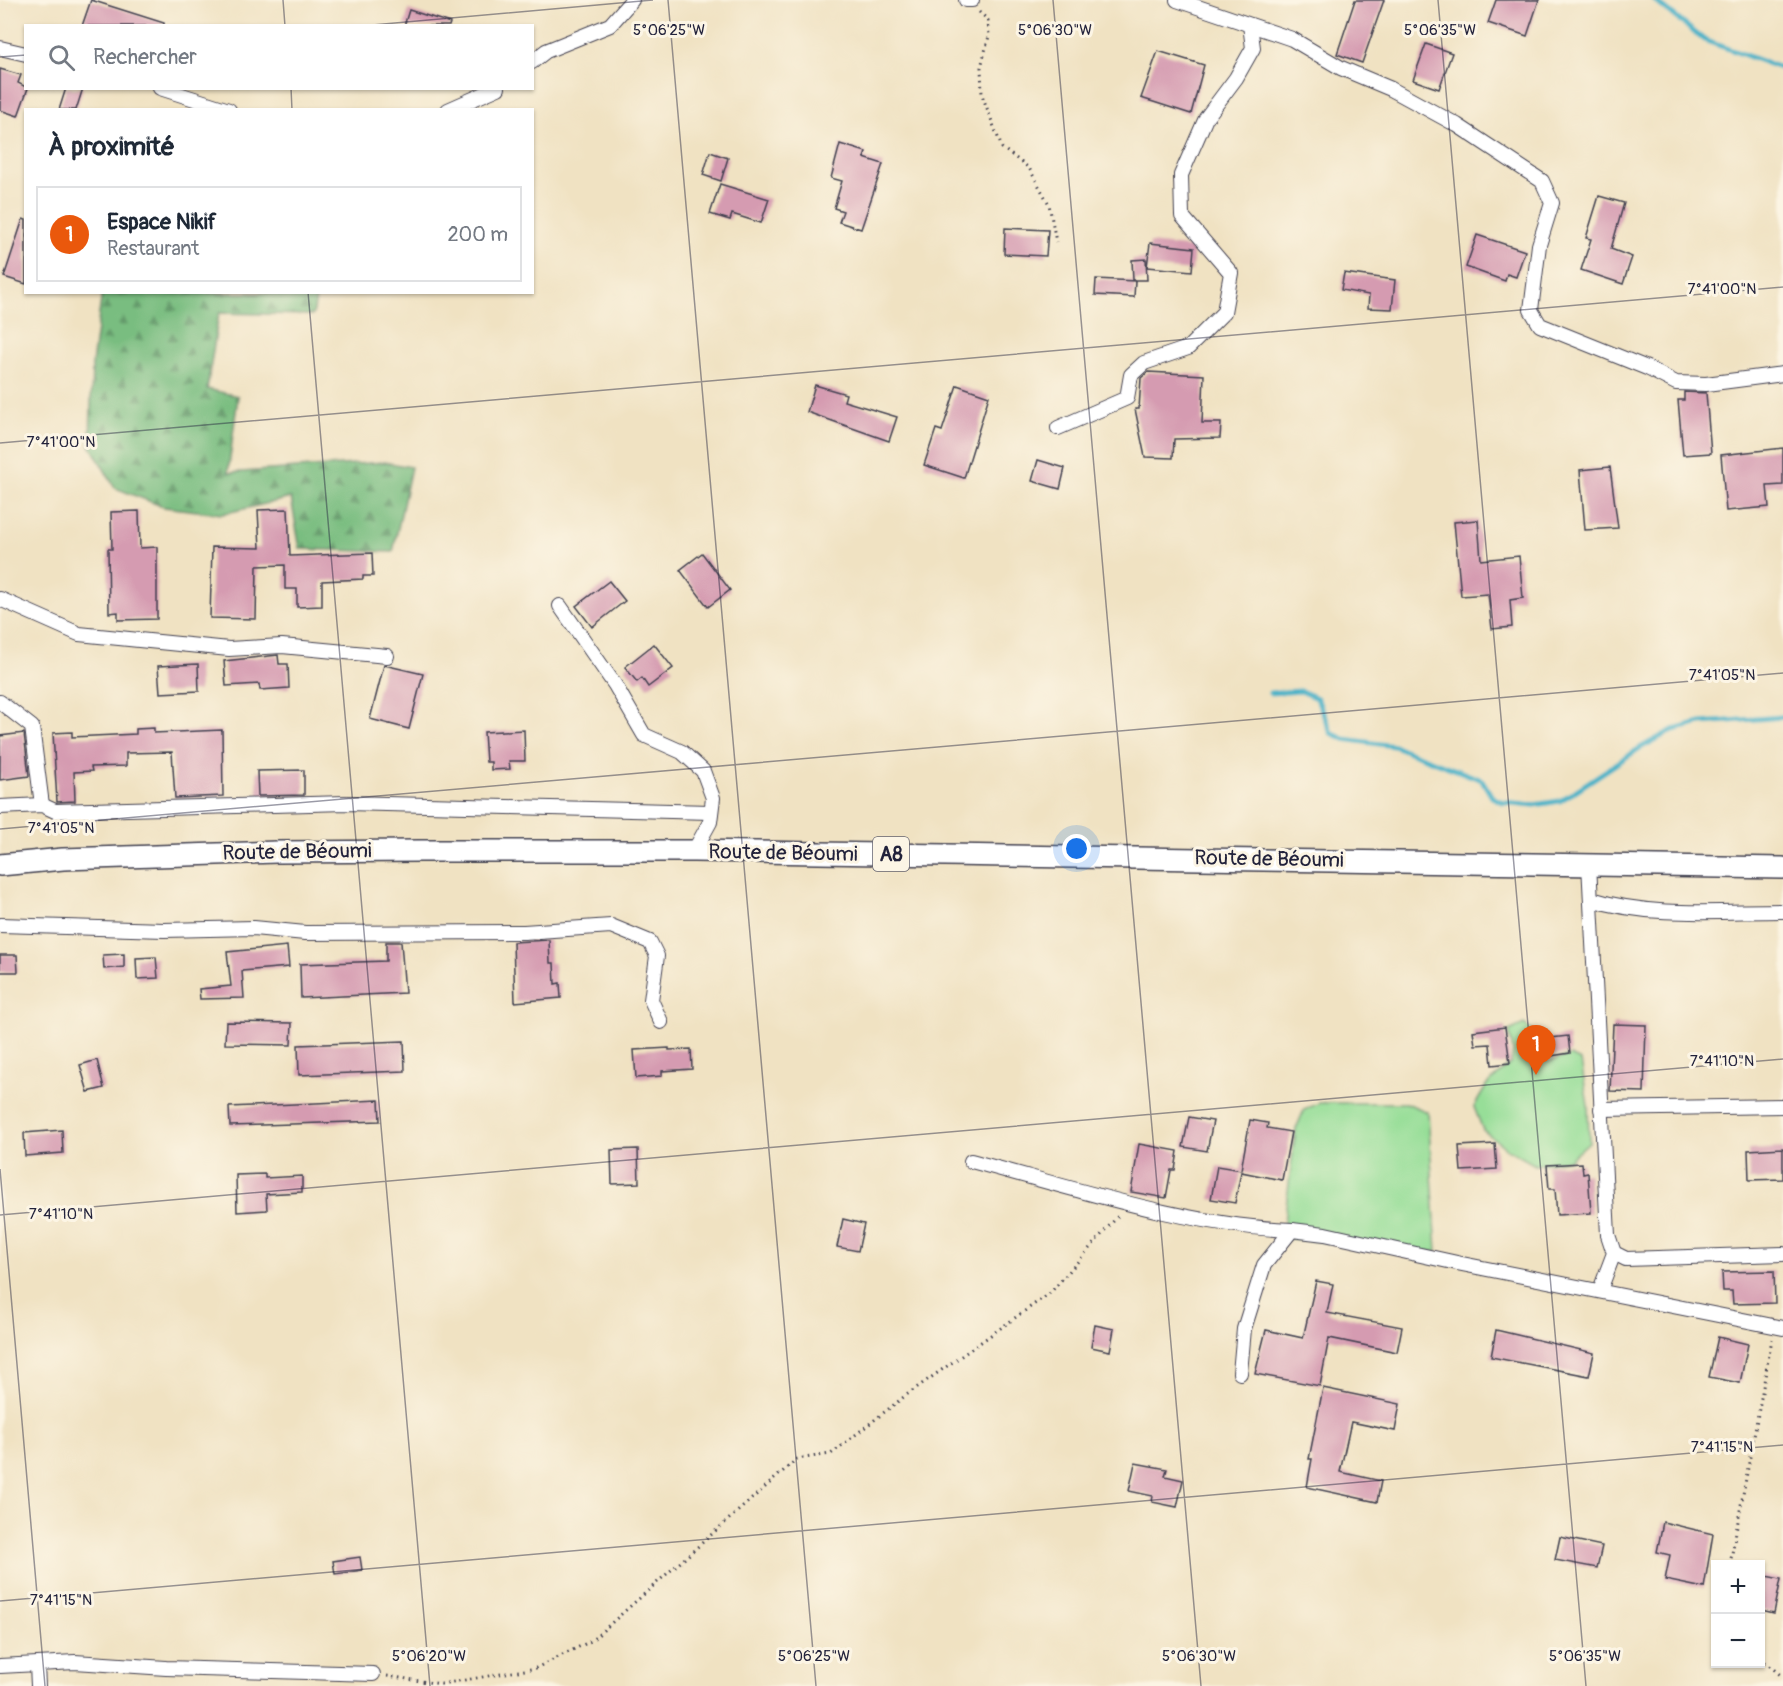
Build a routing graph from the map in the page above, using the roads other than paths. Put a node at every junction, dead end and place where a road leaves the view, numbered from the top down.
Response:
1 (632, 0) edge
2 (966, 0) edge
3 (972, 0) edge
4 (1178, 0) edge
5 (1250, 25) junction
6 (0, 48) edge
7 (24, 54) edge
8 (534, 60) edge
9 (166, 90) edge
10 (493, 90) edge
11 (223, 108) edge
12 (453, 108) edge
13 (1783, 374) edge
14 (1058, 428) dead end
15 (0, 599) edge
16 (560, 606) dead end
17 (387, 656) dead end
18 (0, 702) edge
19 (42, 805) junction
20 (0, 807) edge
21 (711, 812) junction
22 (694, 851) junction
23 (1589, 864) junction
24 (0, 865) edge
25 (1783, 868) edge
26 (1591, 898) junction
27 (1783, 911) edge
28 (0, 925) edge
29 (661, 1022) dead end
30 (1783, 1106) edge
31 (1601, 1109) junction
32 (971, 1161) dead end
33 (1292, 1230) junction
34 (1614, 1253) junction
35 (1783, 1254) edge
36 (1600, 1290) junction
37 (1779, 1327) edge
38 (1240, 1373) dead end
39 (37, 1665) junction
40 (0, 1666) edge
41 (373, 1674) road end
42 (38, 1686) edge

1 - 8 street
2 - 3 street
4 - 5 street
5 - 13 street
5 - 14 street
6 - 7 street
9 - 11 street
10 - 12 street
15 - 17 street
16 - 21 street
18 - 19 street
19 - 20 street
19 - 21 street
21 - 22 street
22 - 23 main road, Route de Béoumi / A8
22 - 24 main road, Route de Béoumi / A8
23 - 25 main road, Route de Béoumi / A8
23 - 26 street
26 - 27 street
26 - 31 street
28 - 29 street
30 - 31 street
31 - 34 street
32 - 33 street
33 - 36 street
33 - 38 street
34 - 35 street
34 - 36 street
36 - 37 street
39 - 40 street
39 - 41 street
39 - 42 street

